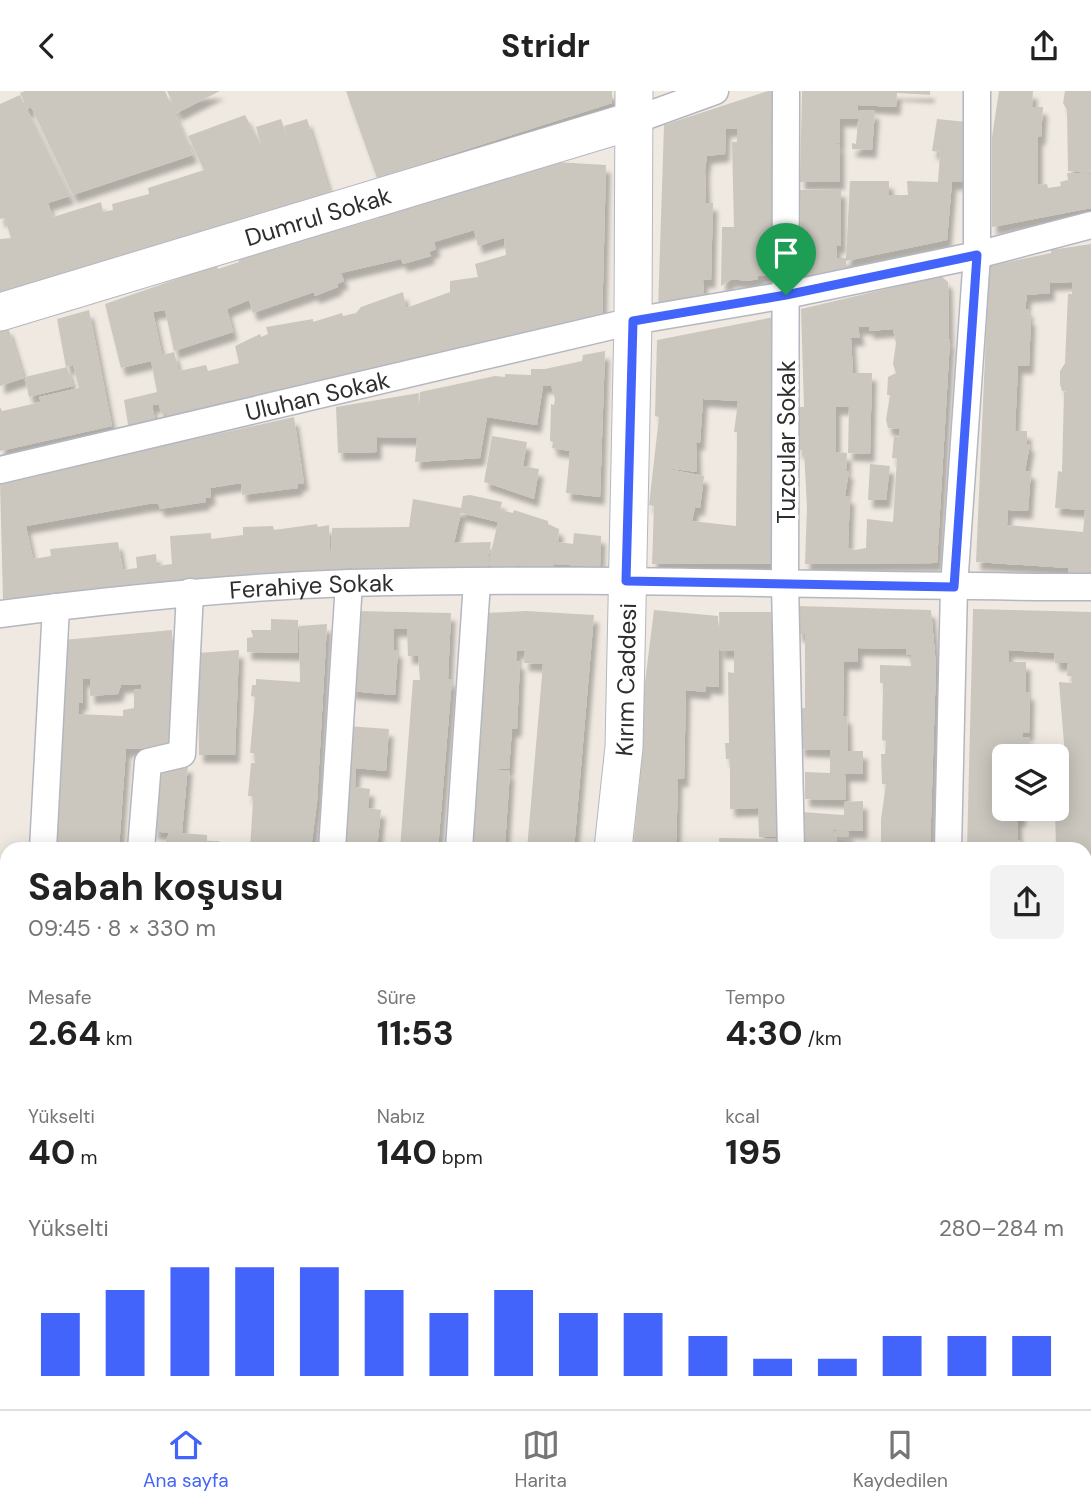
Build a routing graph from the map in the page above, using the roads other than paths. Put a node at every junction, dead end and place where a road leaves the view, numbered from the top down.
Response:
1 (715, 91) edge
2 (786, 91) edge
3 (977, 91) edge
4 (635, 106) edge
5 (1091, 225) edge
6 (977, 255) junction
7 (786, 295) junction
8 (0, 312) edge
9 (633, 321) junction
10 (0, 470) edge
11 (626, 581) junction
12 (477, 582) junction
13 (349, 583) junction
14 (785, 584) junction
15 (954, 587) junction
16 (1091, 587) edge
17 (190, 592) junction
18 (2, 607) edge
19 (56, 607) junction
20 (43, 842) edge
21 (142, 842) edge
22 (332, 842) edge
23 (459, 842) edge
24 (613, 842) edge
25 (791, 842) edge
26 (948, 842) edge

1 - 4 street
2 - 7 street, Tuzcular Sokak
3 - 6 street
4 - 8 main road, Dumrul Sokak
4 - 9 main road, Kırım Caddesi
5 - 6 street
6 - 7 street
6 - 15 street
7 - 9 street
7 - 14 street, Tuzcular Sokak
9 - 10 street
9 - 11 main road, Kırım Caddesi
11 - 12 street, Ferahiye Sokak
11 - 14 street, Ferahiye Sokak
11 - 24 main road, Kırım Caddesi
12 - 13 street, Ferahiye Sokak
12 - 23 street
13 - 17 street, Ferahiye Sokak
13 - 22 street
14 - 15 street, Ferahiye Sokak
14 - 25 street, Tuzcular Sokak
15 - 16 street, Ferahiye Sokak
15 - 26 street
17 - 19 street, Ferahiye Sokak
17 - 21 street
18 - 19 street, Ferahiye Sokak
19 - 20 street

